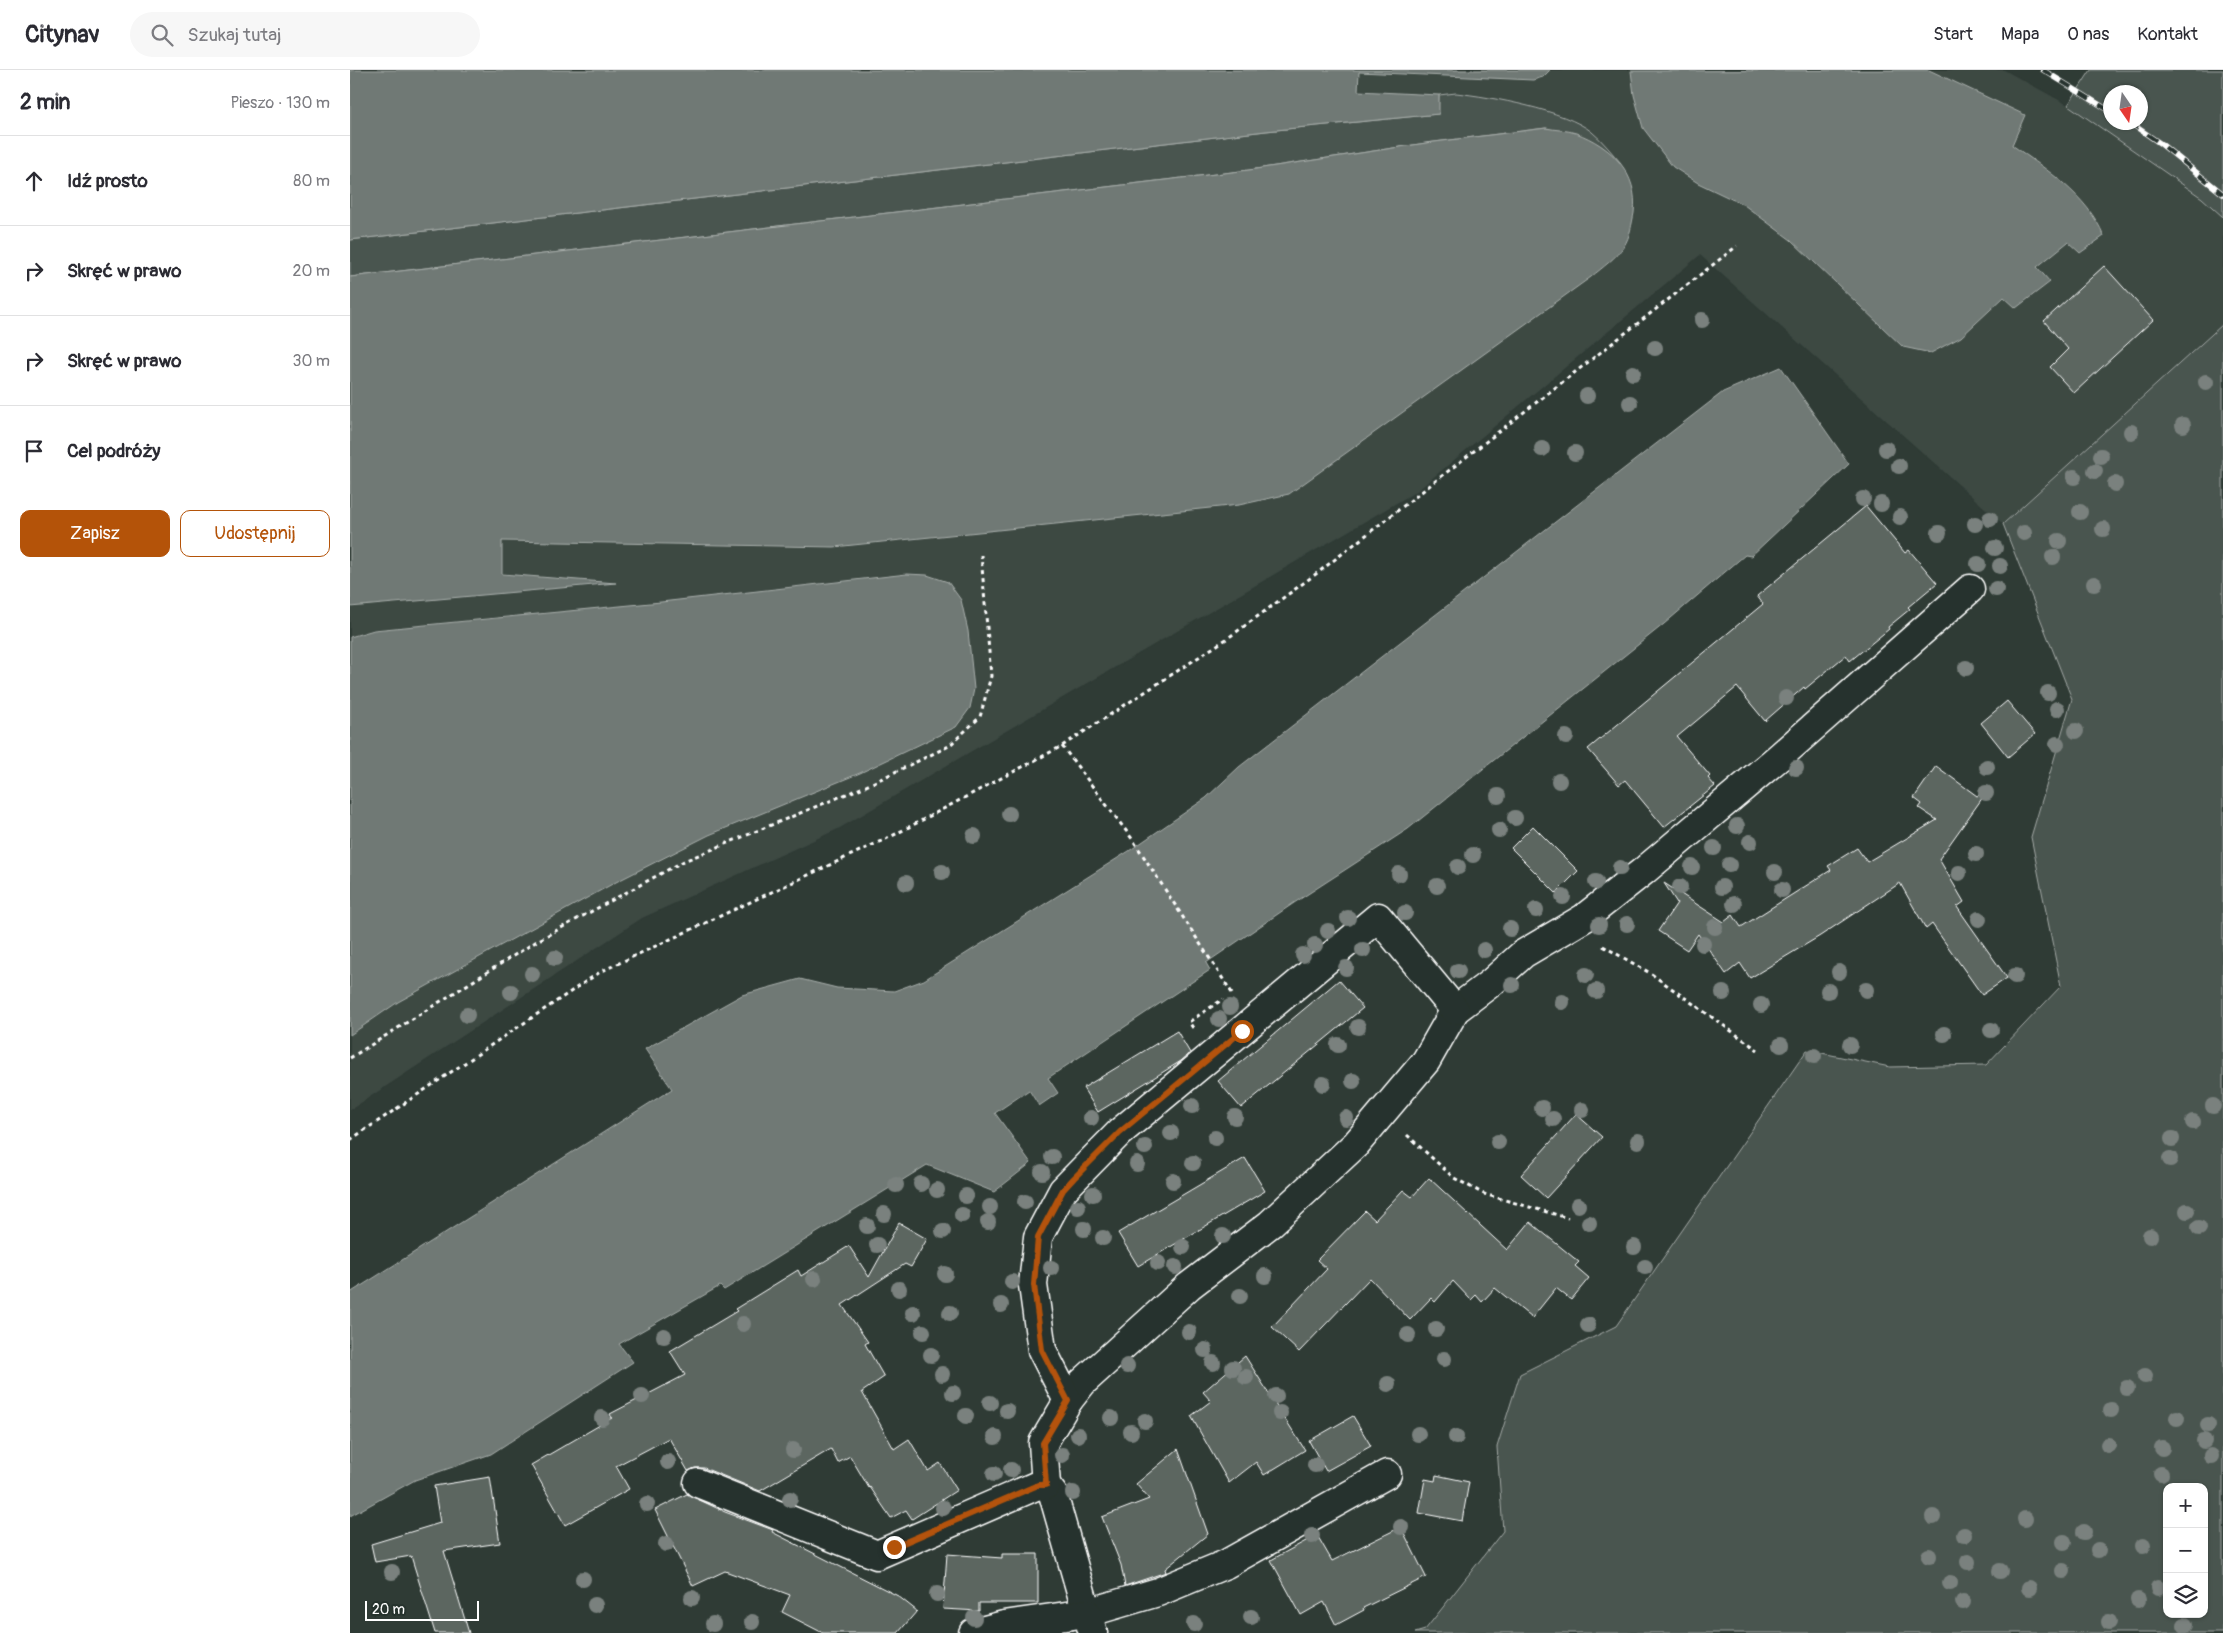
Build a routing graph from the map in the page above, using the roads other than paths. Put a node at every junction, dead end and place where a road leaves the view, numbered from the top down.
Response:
1 (1970, 589) dead end
2 (1455, 1010) junction
3 (1068, 1401) junction
4 (1387, 1474) dead end
5 (698, 1483) dead end
6 (1046, 1485) junction
7 (1090, 1623) edge
8 (973, 1633) edge

1 - 2 lane
2 - 3 lane
2 - 3 lane
3 - 6 lane
4 - 7 lane
5 - 6 lane
6 - 7 lane
7 - 8 lane

